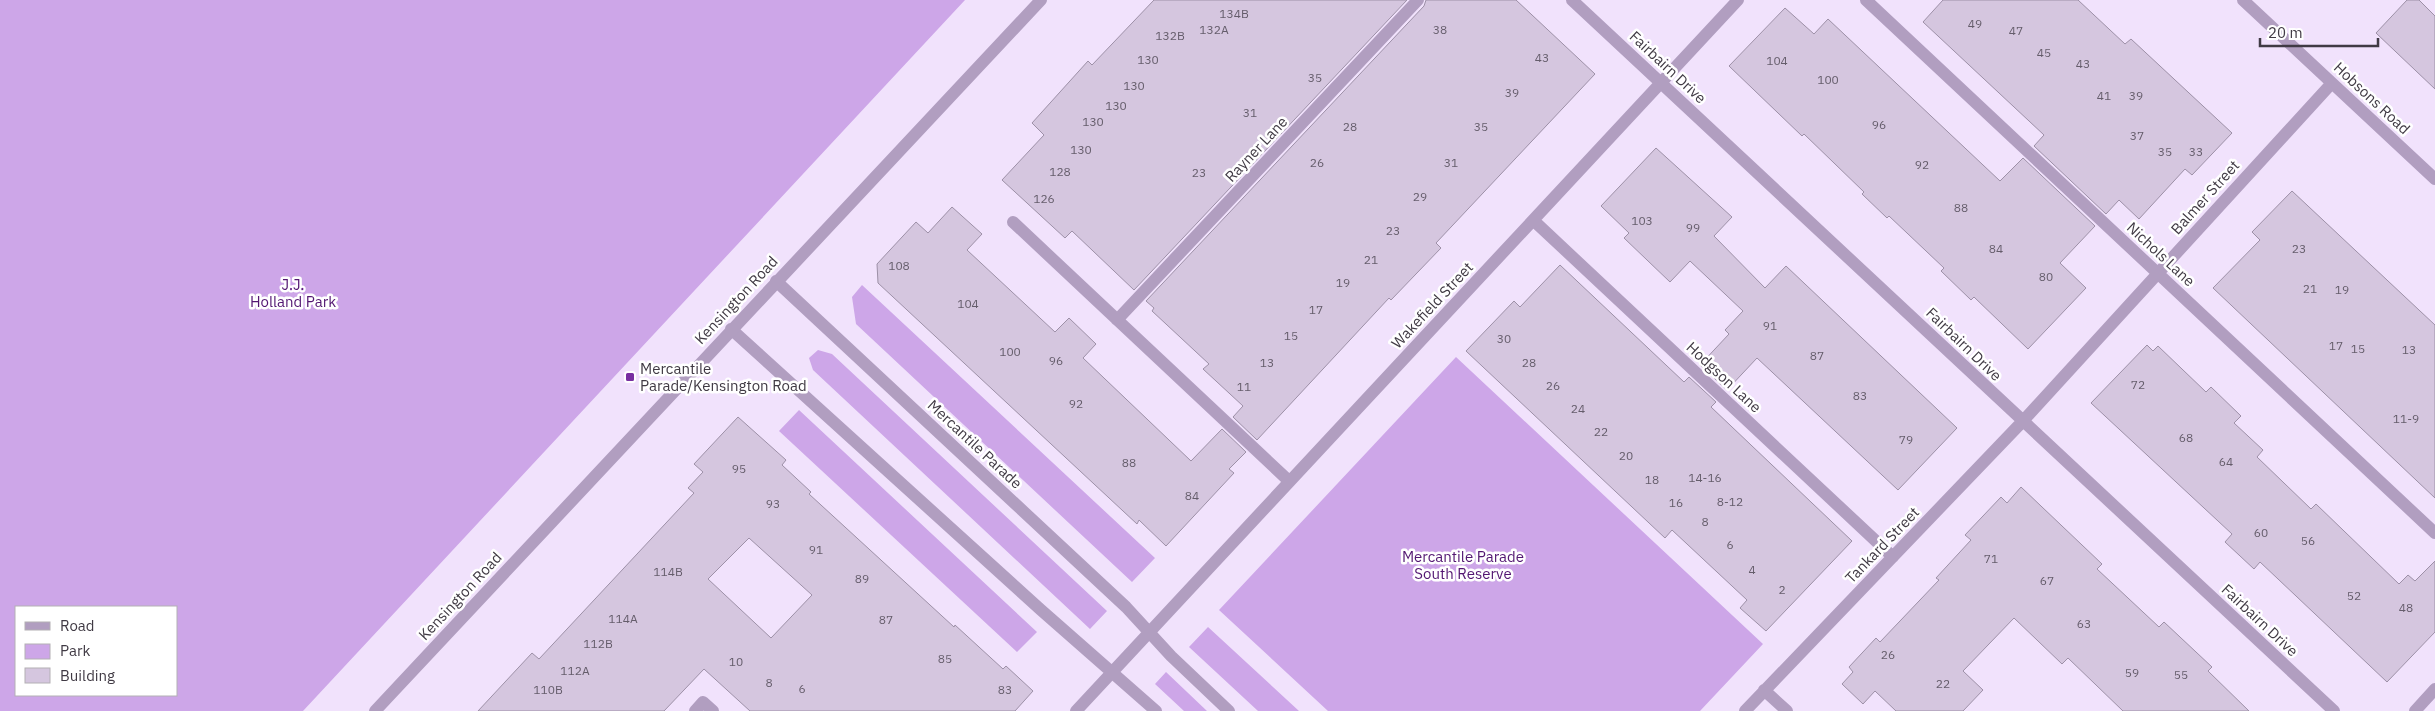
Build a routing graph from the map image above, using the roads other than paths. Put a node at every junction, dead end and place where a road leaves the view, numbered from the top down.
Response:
1 (1041, 0) edge
2 (1418, 0) edge
3 (1572, 0) edge
4 (1738, 0) edge
5 (1866, 0) edge
6 (2243, 0) edge
7 (1661, 83) junction
8 (2332, 83) junction
9 (2435, 180) edge
10 (1532, 220) junction
11 (1013, 222) dead end
12 (2158, 274) junction
13 (776, 281) junction
14 (1117, 320) junction
15 (731, 329) junction
16 (2022, 422) junction
17 (1289, 481) junction
18 (2435, 533) edge
19 (1893, 558) junction
20 (1150, 632) junction
21 (1112, 673) junction
22 (1764, 690) junction
23 (2435, 690) edge
24 (375, 711) edge
25 (694, 711) edge
26 (713, 711) edge
27 (1076, 711) edge
28 (1156, 711) edge
29 (1229, 711) edge
30 (1745, 711) edge
31 (1787, 711) edge
32 (2334, 711) edge
33 (2415, 711) edge

1 - 13 street, Kensington Road
2 - 14 street, Rayner Lane
3 - 7 street, Fairbairn Drive
4 - 7 street, Wakefield Street
5 - 12 street, Nichols Lane
6 - 8 street, Hobsons Road
7 - 10 street, Wakefield Street
7 - 16 street, Fairbairn Drive
8 - 9 street, Hobsons Road
8 - 12 street, Balmer Street
10 - 17 street, Wakefield Street
10 - 19 street, Hodgson Lane
11 - 14 street
12 - 16 street, Balmer Street
12 - 18 street, Nichols Lane
13 - 15 street, Kensington Road
13 - 20 street, Mercantile Parade
14 - 17 street
15 - 21 street
15 - 24 street, Kensington Road
16 - 19 street, Tankard Street
16 - 32 street, Fairbairn Drive
17 - 20 street, Wakefield Street
19 - 22 street, Tankard Street
20 - 21 street
20 - 29 street, Mercantile Parade
21 - 27 street
21 - 28 street
22 - 30 street, Tankard Street
22 - 31 street
23 - 33 street
25 - 26 street

